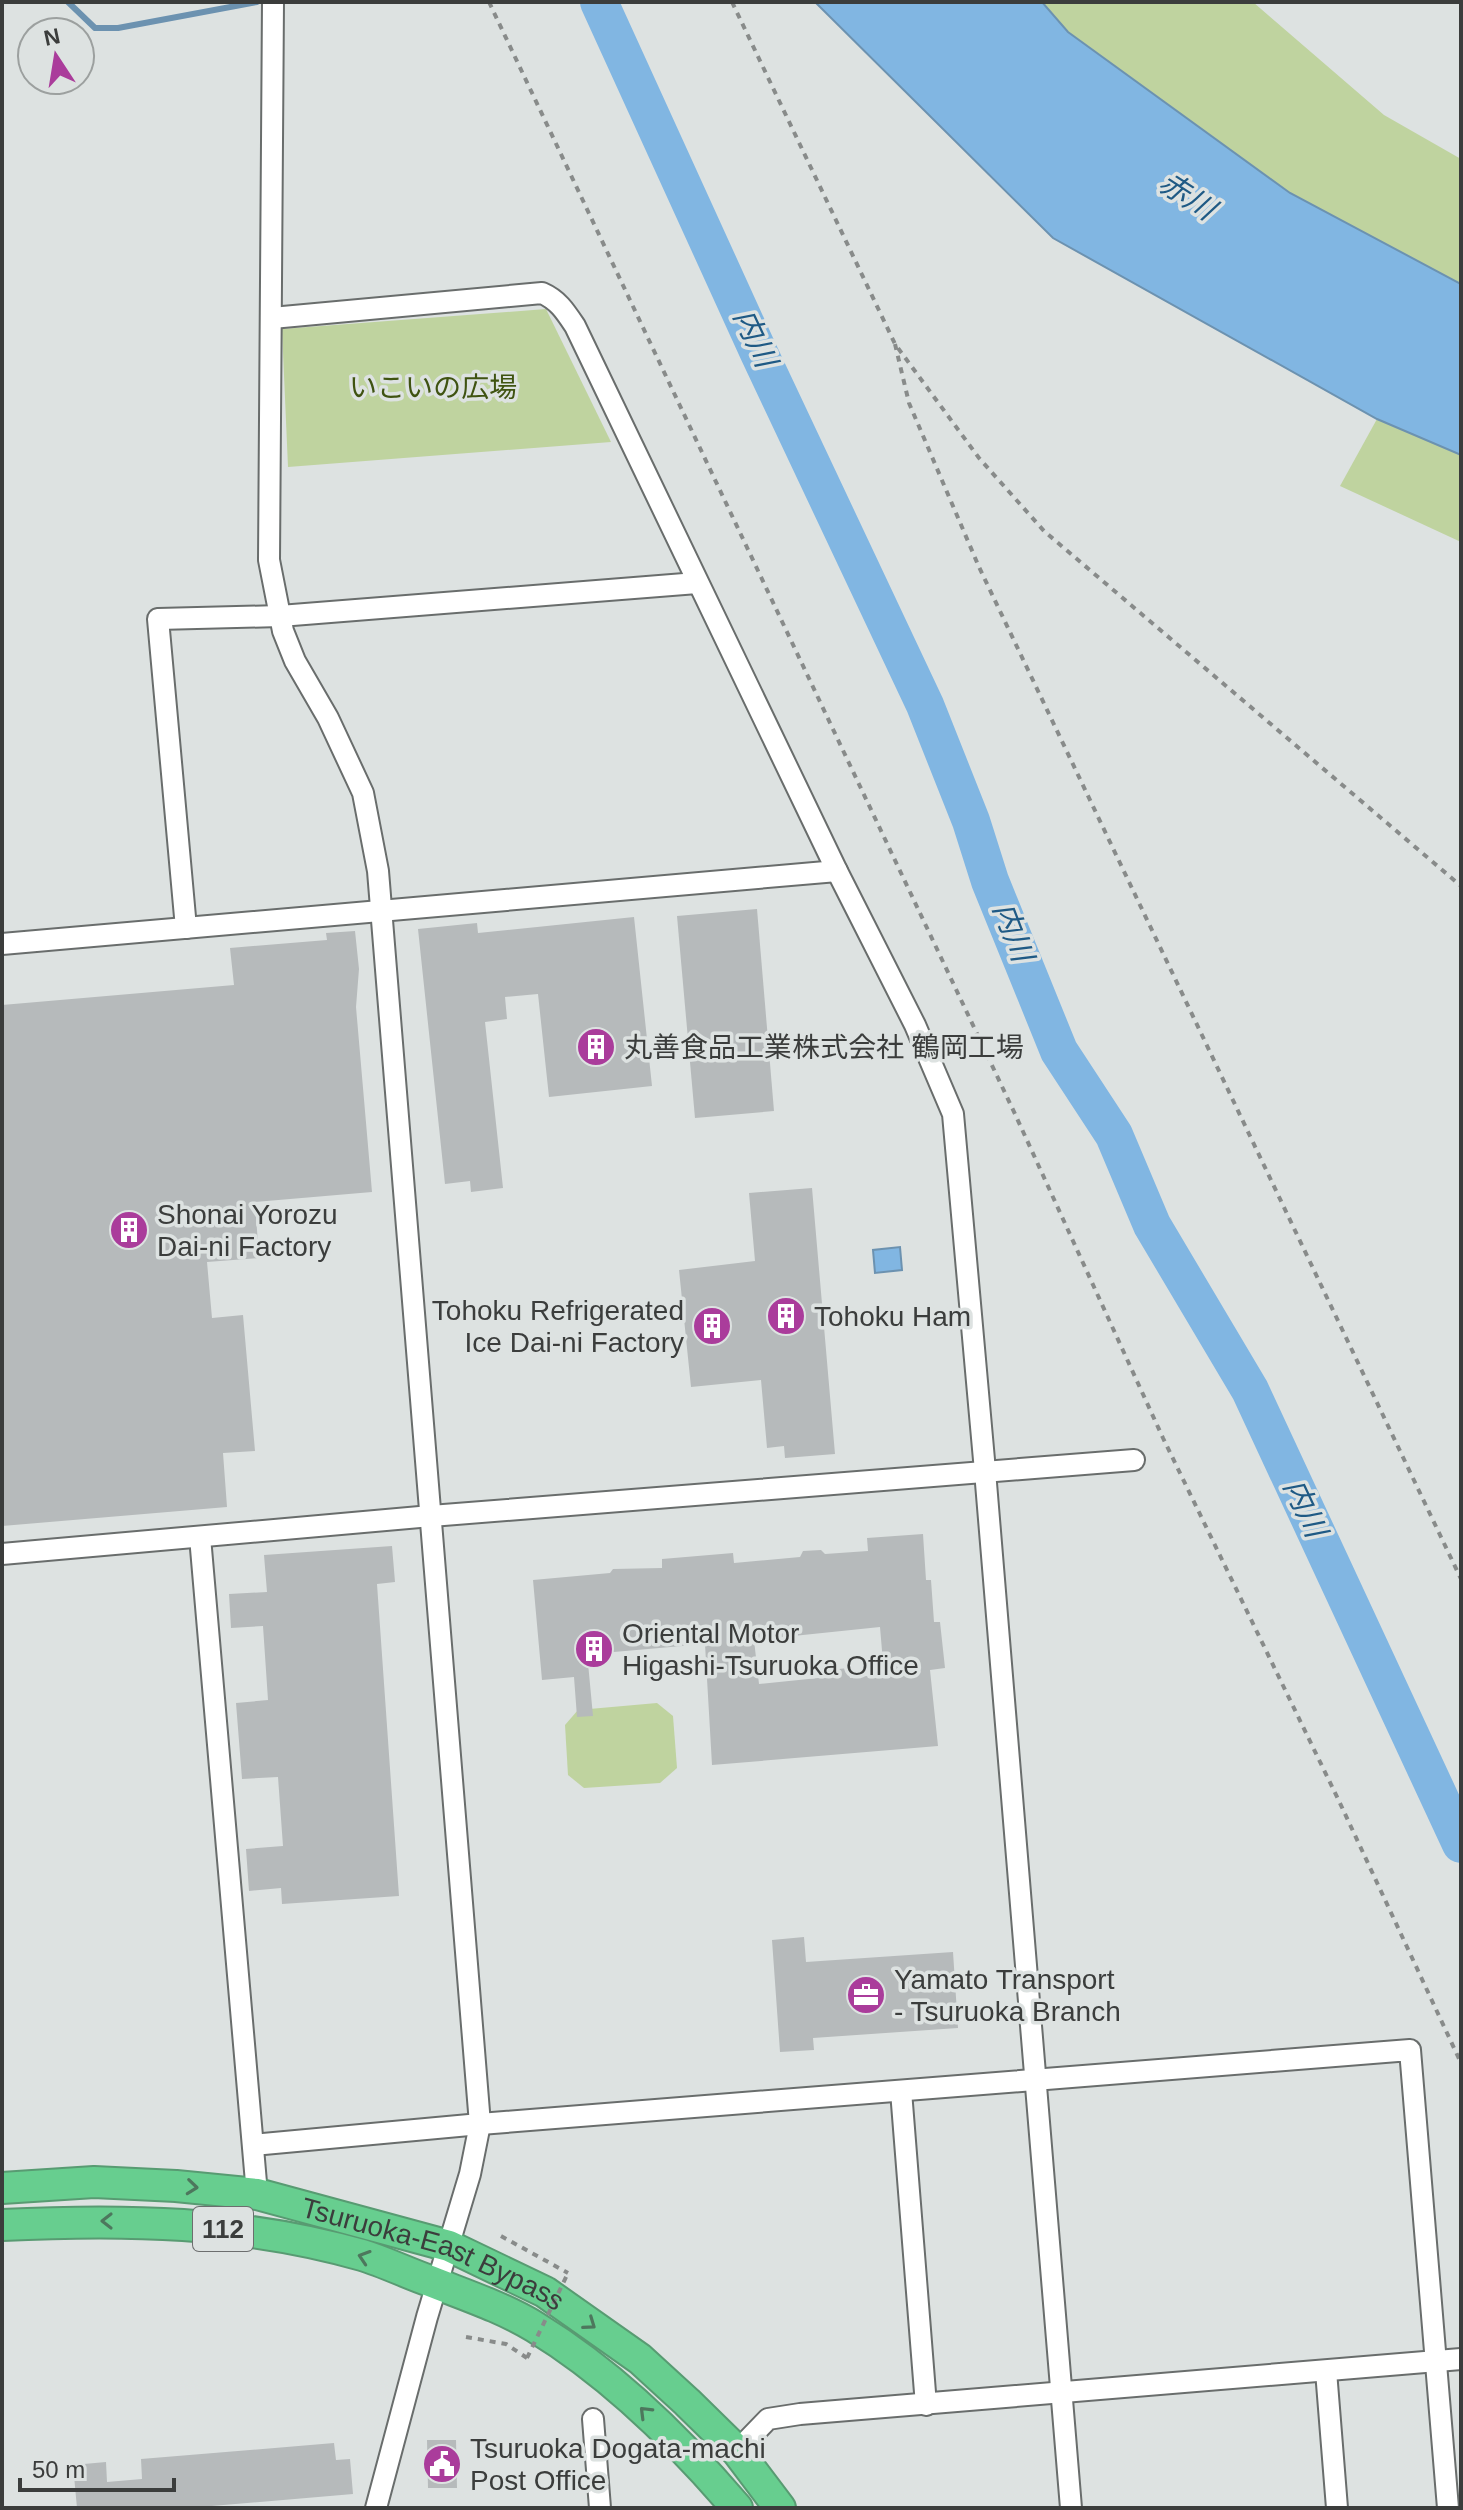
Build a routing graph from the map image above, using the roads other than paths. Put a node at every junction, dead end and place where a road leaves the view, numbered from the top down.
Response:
1 (273, 2) edge
2 (272, 318) junction
3 (697, 583) junction
4 (280, 616) junction
5 (837, 871) junction
6 (381, 912) junction
7 (186, 928) junction
8 (2, 944) edge
9 (1134, 1460) dead end
10 (985, 1471) junction
11 (431, 1516) junction
12 (200, 1537) junction
13 (2, 1554) edge
14 (1036, 2081) junction
15 (901, 2091) junction
16 (480, 2124) junction
17 (253, 2145) junction
18 (2, 2188) edge
19 (257, 2194) junction
20 (2, 2225) edge
21 (449, 2246) junction
22 (437, 2284) junction
23 (1461, 2359) edge
24 (1436, 2363) junction
25 (1326, 2371) junction
26 (1062, 2393) junction
27 (926, 2405) junction
28 (593, 2419) dead end
29 (737, 2451) junction
30 (376, 2508) edge
31 (600, 2508) edge
32 (737, 2508) edge
33 (780, 2508) edge
34 (1071, 2508) edge
35 (1337, 2508) edge
36 (1448, 2508) edge

1 - 2 street
2 - 3 street
2 - 4 street
3 - 4 street
3 - 5 street
4 - 6 street
4 - 7 street
5 - 6 street
5 - 10 street
6 - 7 street
6 - 11 street
7 - 8 street
9 - 10 street
10 - 11 street
10 - 14 street
11 - 12 street
11 - 16 street
12 - 13 street
12 - 17 street
14 - 15 street
14 - 24 street
14 - 26 street
15 - 16 street
15 - 27 street
16 - 17 street
16 - 21 street
17 - 19 street
18 -> 19 highway, Tsuruoka-East Bypass / 112
19 - 21 highway, Tsuruoka-East Bypass / 112
22 -> 20 highway, Tsuruoka-East Bypass / 112
21 - 22 street
21 -> 29 highway, Tsuruoka-East Bypass / 112
22 - 30 street
32 -> 22 highway, Tsuruoka-East Bypass / 112
23 - 24 street
24 - 25 street
24 - 36 street
25 - 26 street
25 - 35 street
26 - 27 street
26 - 34 street
27 - 29 street
28 - 31 street
29 - 33 highway, Tsuruoka-East Bypass / 112

